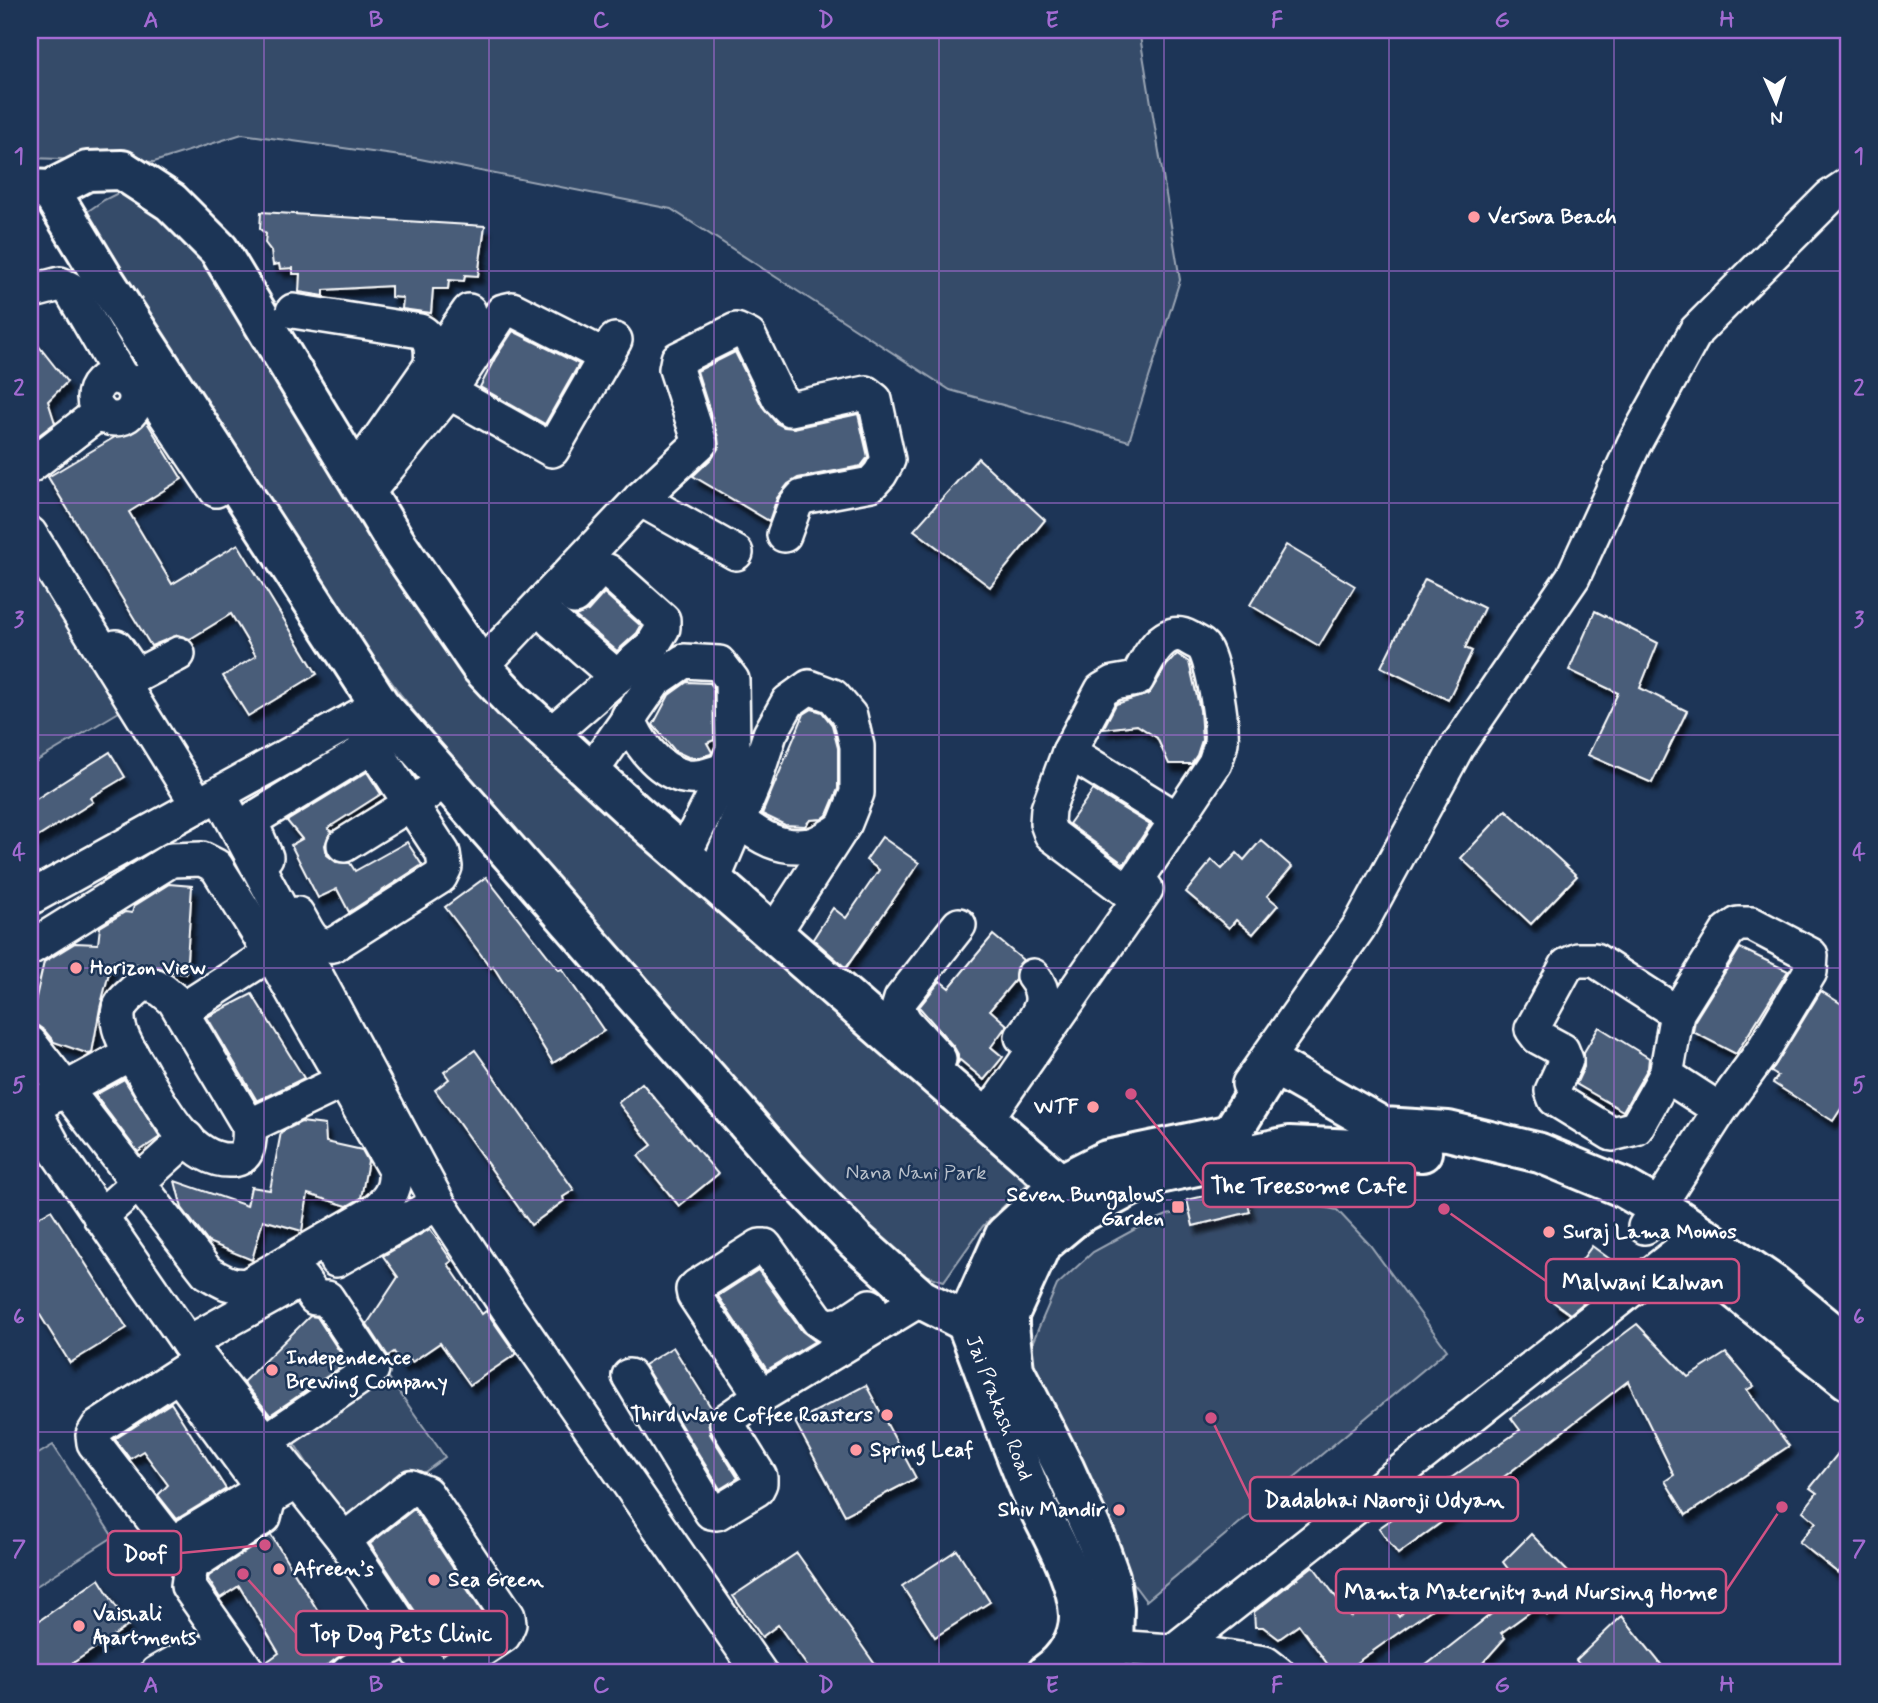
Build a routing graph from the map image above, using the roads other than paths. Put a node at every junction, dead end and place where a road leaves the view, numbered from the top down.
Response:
1 (1848, 185) edge
2 (40, 189) edge
3 (30, 292) edge
4 (293, 311) dead end
5 (469, 311) dead end
6 (140, 378) junction
7 (440, 379) junction
8 (30, 466) edge
9 (361, 484) junction
10 (216, 490) dead end
11 (640, 499) junction
12 (30, 508) edge
13 (784, 535) dead end
14 (39, 542) edge
15 (736, 554) dead end
16 (552, 621) junction
17 (178, 654) dead end
18 (489, 675) junction
19 (617, 677) junction
20 (129, 680) junction
21 (628, 717) junction
22 (369, 724) junction
23 (550, 735) junction
24 (1069, 752) junction
25 (726, 769) junction
26 (591, 772) junction
27 (446, 782) junction
28 (208, 800) junction
29 (411, 804) junction
30 (1177, 819) junction
31 (738, 820) junction
32 (840, 830) junction
33 (344, 845) dead end
34 (684, 854) junction
35 (66, 878) junction
36 (713, 880) junction
37 (1132, 886) junction
38 (30, 898) edge
39 (86, 914) junction
40 (960, 925) dead end
41 (774, 933) junction
42 (283, 945) junction
43 (30, 948) edge
44 (1065, 968) dead end
45 (1033, 975) dead end
46 (181, 1011) junction
47 (1677, 1013) junction
48 (30, 1043) edge
49 (131, 1053) junction
50 (1666, 1074) junction
51 (356, 1076) junction
52 (64, 1090) junction
53 (980, 1107) junction
54 (1720, 1110) junction
55 (33, 1115) edge
56 (249, 1126) junction
57 (187, 1138) junction
58 (1231, 1147) junction
59 (138, 1182) junction
60 (1060, 1184) junction
61 (438, 1203) junction
62 (100, 1217) junction
63 (1651, 1218) junction
64 (1690, 1239) junction
65 (303, 1280) junction
66 (912, 1291) junction
67 (1009, 1321) junction
68 (966, 1322) junction
69 (1848, 1346) edge
70 (190, 1359) junction
71 (629, 1376) dead end
72 (1848, 1380) edge
73 (761, 1396) junction
74 (266, 1441) junction
75 (298, 1480) junction
76 (270, 1498) junction
77 (344, 1540) junction
78 (188, 1550) junction
79 (409, 1637) junction
80 (1171, 1653) junction
81 (1106, 1660) edge
82 (1063, 1662) edge
83 (357, 1671) edge
84 (157, 1673) edge
85 (212, 1673) edge
86 (249, 1673) edge
87 (433, 1673) edge
88 (447, 1673) edge
89 (760, 1673) edge
90 (1278, 1673) edge

1 - 58 street
2 - 6 street
2 - 9 street
3 - 6 street
4 - 7 street
5 - 7 street
6 - 8 street
6 - 10 street
6 - 22 street
7 - 7 street
7 - 9 street
9 - 18 street
11 - 13 street
11 - 15 street
11 - 18 street
12 - 14 street
14 - 20 street
16 - 18 street
16 - 19 street
16 - 19 street
17 - 20 street
18 - 23 street
19 - 23 street
20 - 28 street
21 - 25 street
21 - 25 street
21 - 26 street
22 - 27 street
22 - 28 street
22 - 29 street
22 - 29 street
23 - 26 street
24 - 30 street
24 - 30 street
24 - 37 street
25 - 34 street
26 - 34 street
27 - 29 street
27 - 66 street
28 - 35 street
28 - 42 street
29 - 33 street
30 - 37 street
31 - 32 street
31 - 32 street
31 - 36 street
32 - 41 street
34 - 36 street
35 - 38 street
35 - 39 street
36 - 41 street
37 - 44 street
37 - 53 street
39 - 42 street
39 - 43 street
40 - 53 street
41 - 53 street
42 - 46 street
42 - 51 street
45 - 53 street
46 - 49 street
46 - 56 street
47 - 50 street
47 - 50 street
47 - 54 street
48 - 52 street
49 - 52 street
49 - 57 street
50 - 54 street
51 - 56 street
51 - 61 street
51 - 65 street
52 - 55 street
52 - 59 street
53 - 60 street
54 - 63 street
55 - 62 street
56 - 57 street
57 - 59 street
58 - 60 street, Jai Prakash Road
58 - 63 street, Jai Prakash Road
58 - 63 street, Jai Prakash Road
58 - 67 street, Jai Prakash Road
59 - 62 street
59 - 65 street
60 - 68 street, Jai Prakash Road
61 - 65 street
61 - 89 street
62 - 70 street
63 - 64 street, Jai Prakash Road
64 - 69 street, Jai Prakash Road
64 - 72 street, Jai Prakash Road
64 - 80 street
65 - 70 street
65 - 74 street
66 - 68 street
66 - 73 street
66 - 73 street
67 - 68 street
67 - 81 street, Jai Prakash Road
68 - 82 street, Jai Prakash Road
70 - 74 street
70 - 76 street
70 - 78 street
71 - 73 street
74 - 75 street
75 - 76 street
75 - 77 street
76 - 78 street
77 - 79 street
77 - 88 street
78 - 86 street
79 - 83 street
79 - 87 street
80 - 81 street
80 - 90 street
81 - 82 street
84 - 85 street

